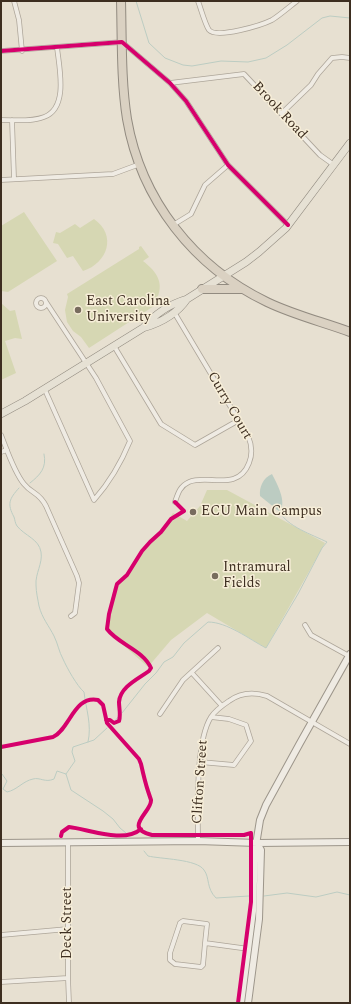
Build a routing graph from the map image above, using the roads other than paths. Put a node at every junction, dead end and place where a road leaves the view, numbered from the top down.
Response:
1 (14, 1) edge
2 (121, 1) edge
3 (198, 1) edge
4 (297, 1) edge
5 (122, 42) junction
6 (57, 47) junction
7 (1, 51) edge
8 (22, 51) junction
9 (350, 58) edge
10 (170, 83) junction
11 (282, 113) junction
12 (1, 120) edge
13 (12, 120) junction
14 (350, 143) edge
15 (140, 164) junction
16 (228, 165) junction
17 (334, 165) junction
18 (14, 179) junction
19 (1, 180) edge
20 (173, 225) junction
21 (288, 225) junction
22 (223, 276) junction
23 (202, 289) junction
24 (243, 289) junction
25 (187, 299) junction
26 (46, 302) junction
27 (43, 308) junction
28 (52, 312) junction
29 (174, 312) junction
30 (143, 328) junction
31 (350, 332) edge
32 (114, 345) junction
33 (86, 363) junction
34 (45, 390) junction
35 (1, 414) edge
36 (239, 420) junction
37 (1, 435) edge
38 (7, 450) junction
39 (1, 452) edge
40 (175, 502) dead end
41 (71, 616) dead end
42 (305, 625) dead end
43 (218, 648) dead end
44 (349, 655) edge
45 (192, 673) junction
46 (222, 706) junction
47 (160, 714) dead end
48 (211, 717) junction
49 (311, 722) junction
50 (350, 744) edge
51 (200, 762) junction
52 (198, 841) junction
53 (350, 842) edge
54 (1, 843) edge
55 (68, 843) junction
56 (257, 843) junction
57 (68, 929) junction
58 (1, 935) edge
59 (205, 943) junction
60 (252, 949) junction
61 (68, 978) junction
62 (1, 982) edge
63 (69, 1003) edge
64 (241, 1003) edge
65 (248, 1003) edge

1 - 8 street
2 - 5 highway
3 - 4 street
5 - 6 street
5 - 10 street
5 - 15 highway
6 - 8 street
6 - 13 street
7 - 8 street
9 - 11 street
10 - 11 street, Brook Road
10 - 16 street
11 - 17 street, Brook Road
12 - 13 street
13 - 18 street
14 - 17 main road
15 - 18 street
15 - 20 highway
16 - 20 street
16 - 21 street
17 - 21 main road
18 - 19 street
20 - 22 highway
21 - 22 main road
22 - 23 main road
22 - 24 highway
23 - 24 highway
23 - 25 main road
24 - 31 highway
25 - 29 main road
25 - 30 main road
26 - 27 street
26 - 27 street
26 - 28 street
27 - 28 street
28 - 33 street
29 - 30 main road
29 - 36 street, Curry Court
30 - 32 main road
32 - 33 main road
32 - 36 street
33 - 34 main road
33 - 34 street
34 - 35 main road
36 - 40 street, Curry Court
37 - 38 street
38 - 39 street
38 - 41 street
42 - 44 street
43 - 45 street
44 - 49 main road
45 - 46 street
45 - 47 street
46 - 48 street, Clifton Street
46 - 49 street, Clifton Street
48 - 51 street, Clifton Street
48 - 51 street
49 - 50 street, Clifton Street
49 - 56 main road
51 - 52 street, Clifton Street
52 - 55 main road
52 - 56 main road
53 - 56 main road
54 - 55 main road
55 - 57 street, Deck Street
56 - 60 main road
57 - 58 street
57 - 61 street, Deck Street
59 - 59 street
59 - 60 street
60 - 64 main road
60 - 65 main road
61 - 62 street
61 - 63 street, Deck Street

